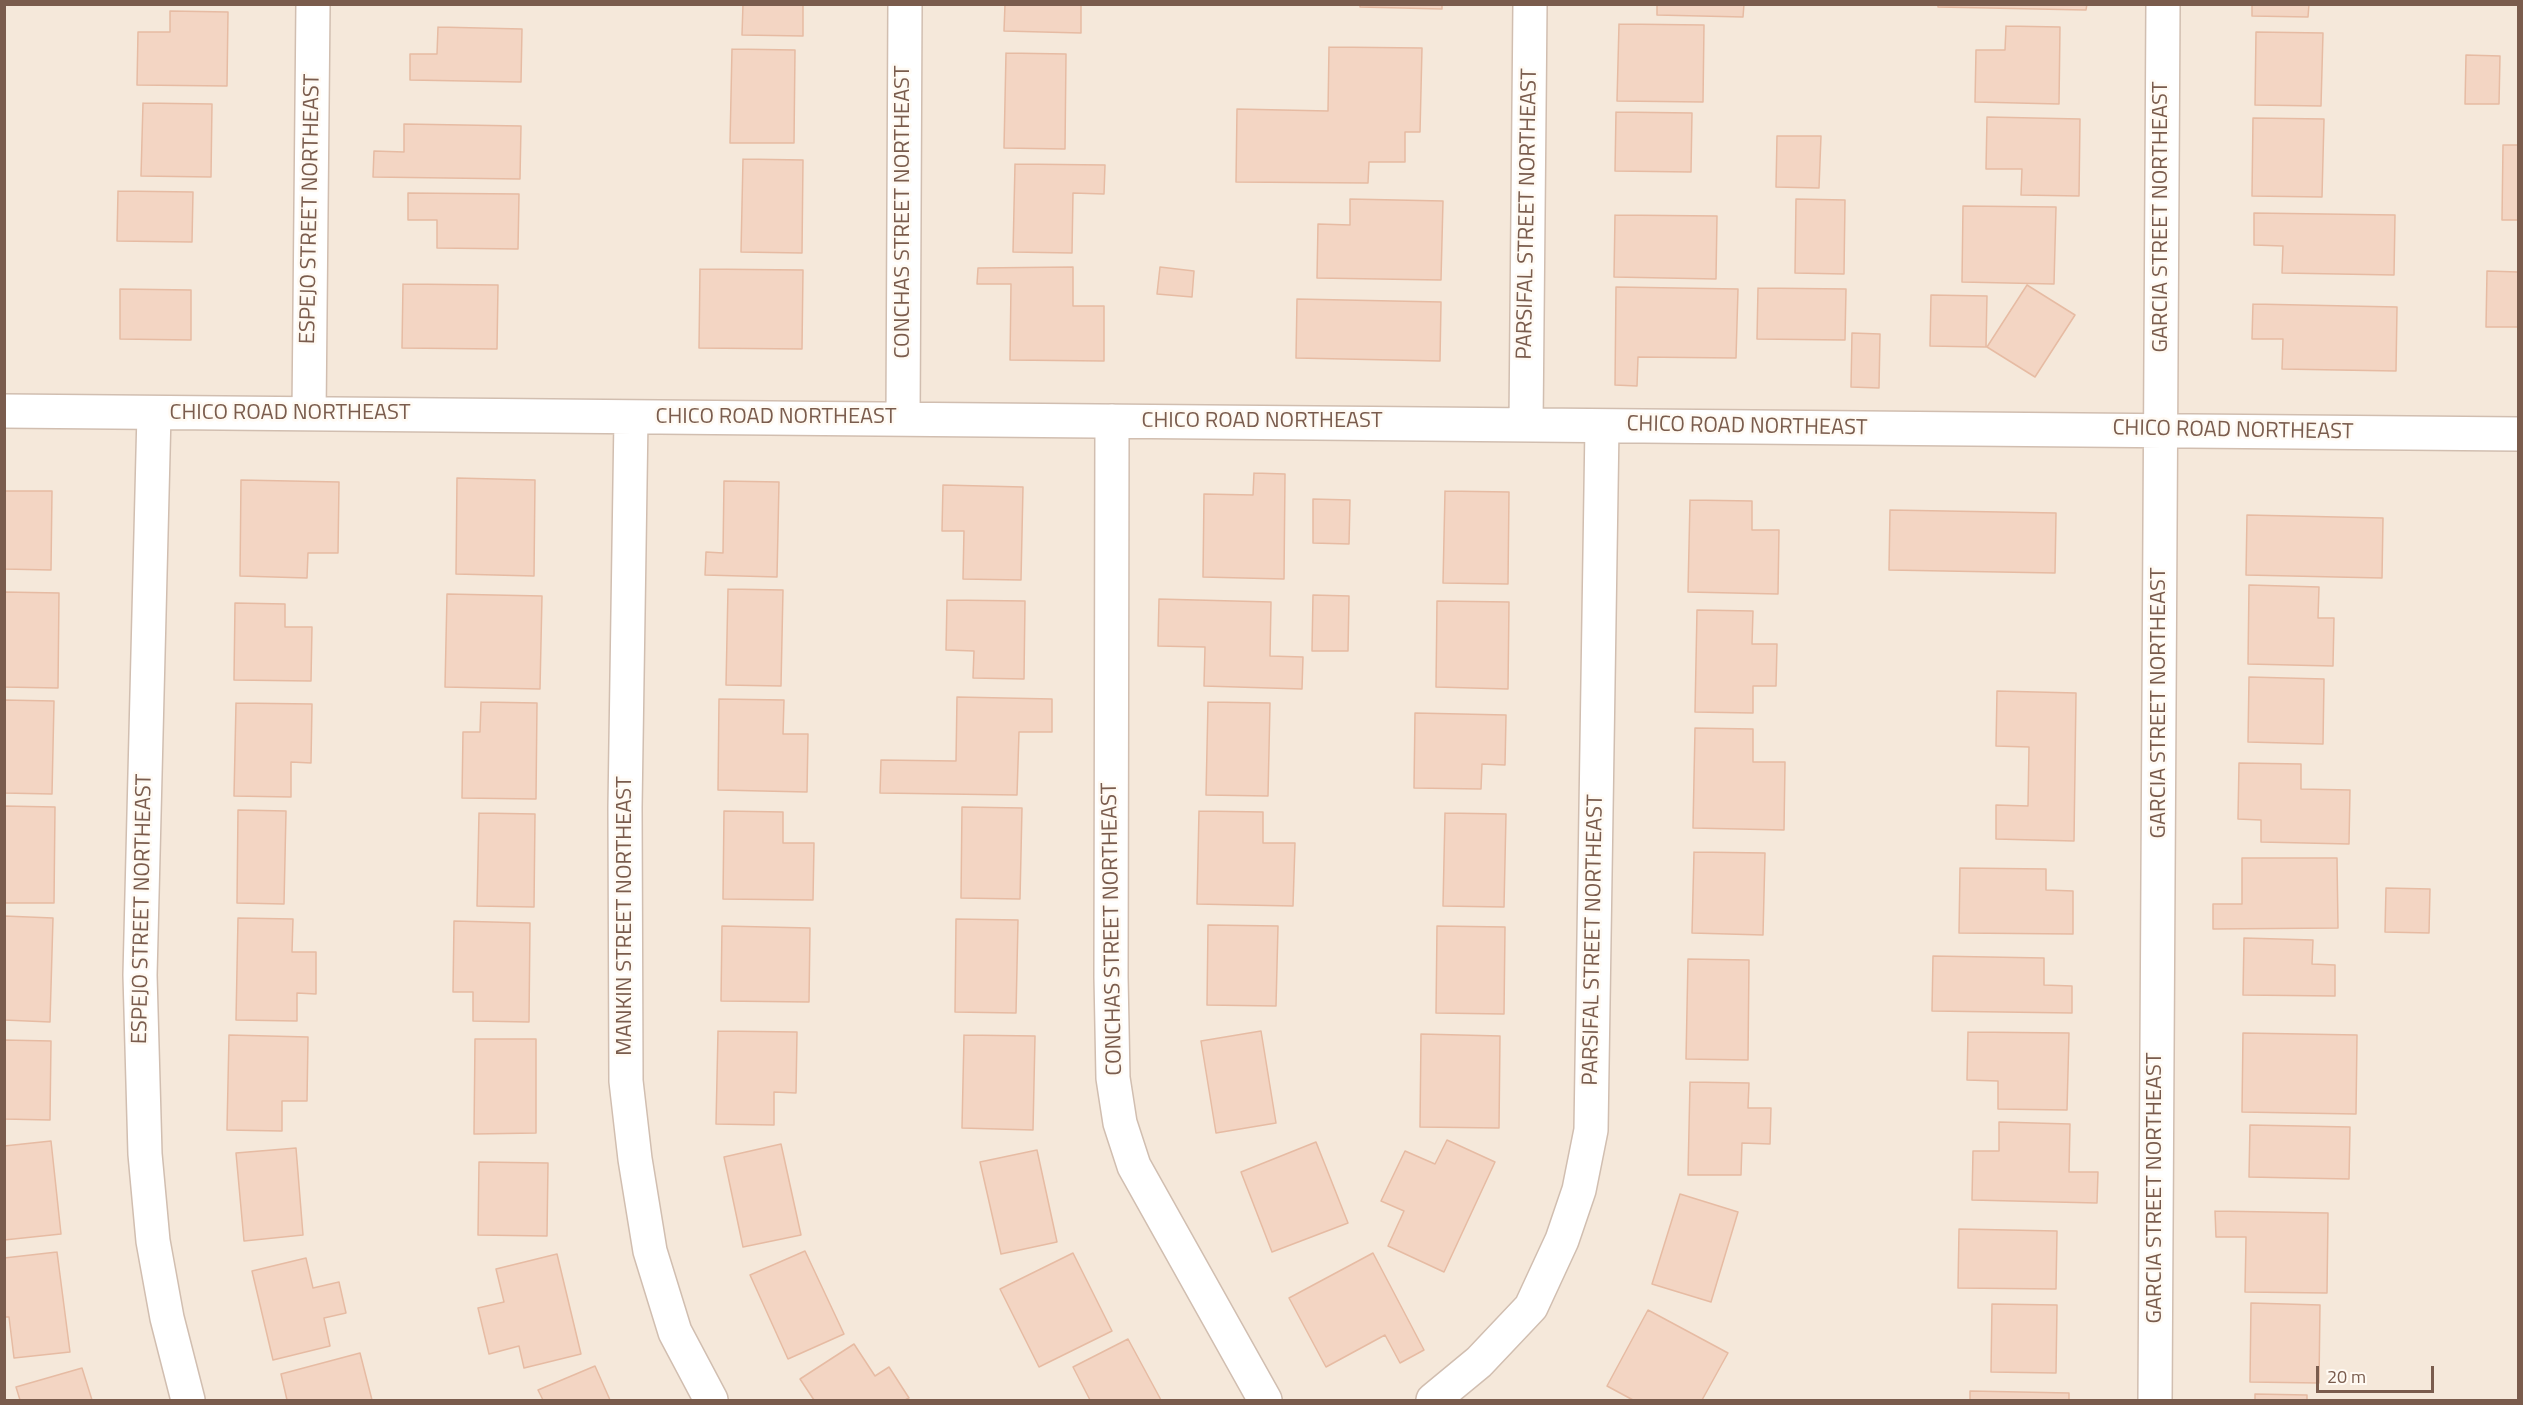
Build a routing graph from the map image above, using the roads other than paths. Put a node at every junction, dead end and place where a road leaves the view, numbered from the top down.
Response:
1 (313, 4) edge
2 (905, 4) edge
3 (1530, 4) edge
4 (2163, 4) edge
5 (4, 411) edge
6 (154, 413) junction
7 (309, 414) junction
8 (631, 418) junction
9 (903, 419) junction
10 (1112, 421) junction
11 (1526, 424) junction
12 (1602, 426) junction
13 (2161, 431) junction
14 (2518, 434) edge
15 (188, 1401) edge
16 (711, 1401) edge
17 (1265, 1401) edge
18 (1433, 1401) edge
19 (2155, 1401) edge

1 - 7 street, ESPEJO STREET NORTHEAST
2 - 9 street, CONCHAS STREET NORTHEAST
3 - 11 street, PARSIFAL STREET NORTHEAST
4 - 13 street, GARCIA STREET NORTHEAST
5 - 6 street, CHICO ROAD NORTHEAST
6 - 7 street, CHICO ROAD NORTHEAST
6 - 15 street, ESPEJO STREET NORTHEAST
7 - 8 street, CHICO ROAD NORTHEAST
8 - 9 street, CHICO ROAD NORTHEAST
8 - 16 street, MANKIN STREET NORTHEAST
9 - 10 street, CHICO ROAD NORTHEAST
10 - 11 street, CHICO ROAD NORTHEAST
10 - 17 street, CONCHAS STREET NORTHEAST
11 - 12 street, CHICO ROAD NORTHEAST
12 - 13 street, CHICO ROAD NORTHEAST
12 - 18 street, PARSIFAL STREET NORTHEAST
13 - 14 street, CHICO ROAD NORTHEAST
13 - 19 street, GARCIA STREET NORTHEAST

